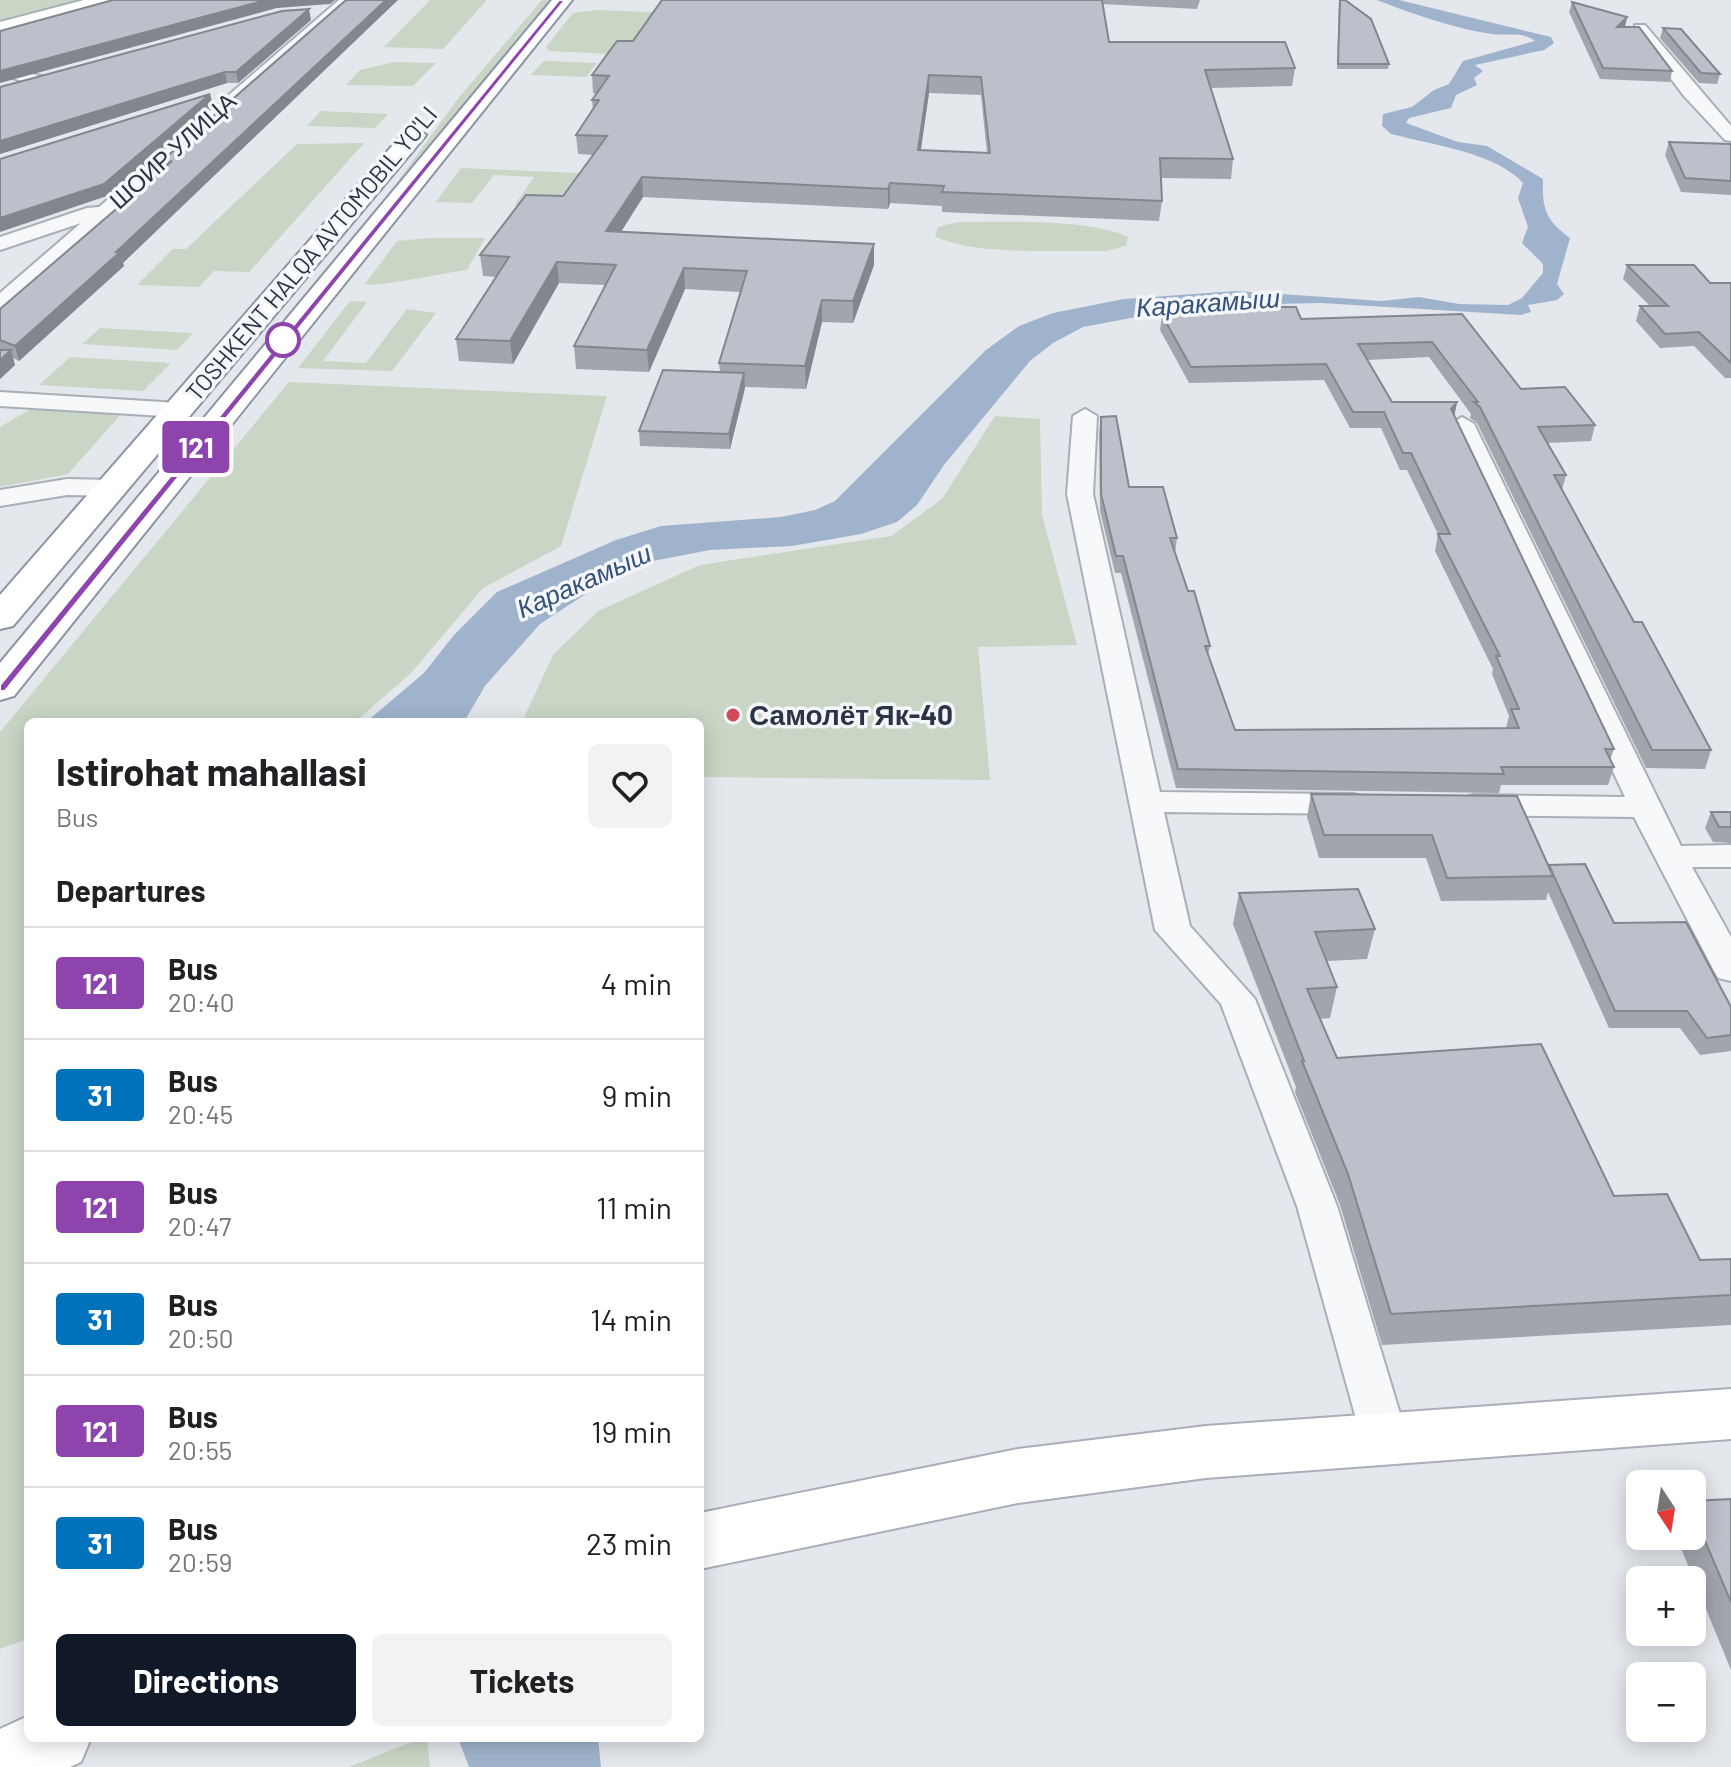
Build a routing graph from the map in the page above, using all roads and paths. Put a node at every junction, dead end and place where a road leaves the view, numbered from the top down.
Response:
1 (107, 0) edge
2 (531, 0) edge
3 (562, 0) edge
4 (342, 5) edge
5 (310, 13) edge
6 (0, 28) edge
7 (1640, 28) edge
8 (480, 58) dead end
9 (0, 69) edge
10 (245, 86) junction
11 (12, 88) edge
12 (202, 100) edge
13 (431, 115) dead end
14 (1731, 136) edge
15 (109, 207) junction
16 (342, 217) junction
17 (383, 218) junction
18 (0, 244) edge
19 (0, 304) edge
20 (0, 399) edge
21 (179, 410) junction
22 (1085, 416) dead end
23 (1462, 424) edge
24 (112, 488) junction
25 (0, 498) edge
26 (0, 618) edge
27 (0, 688) edge
28 (1148, 802) junction
29 (1381, 804) edge
30 (1443, 805) edge
31 (1646, 807) junction
32 (1731, 856) edge
33 (1670, 857) junction
34 (1731, 969) edge
35 (1731, 1414) edge
36 (1385, 1440) junction
37 (704, 1555) edge
38 (24, 1724) edge
39 (0, 1734) edge
40 (48, 1742) edge
41 (0, 1764) edge

1 - 6 main road
2 - 8 main road
3 - 17 main road, TOSHKENT HALQA AVTOMOBIL YO'LI
4 - 5 street
4 - 10 street, ШОИР УЛИЦА
7 - 14 street
9 - 11 street
10 - 12 street
10 - 15 street, ШОИР УЛИЦА
13 - 16 main road, TOSHKENT HALQA AVTOMOBIL YO'LI
15 - 18 street
15 - 19 street, ШОИР УЛИЦА
16 - 17 main road
16 - 21 main road, TOSHKENT HALQA AVTOMOBIL YO'LI
17 - 27 main road, TOSHKENT HALQA AVTOMOBIL YO'LI
20 - 21 street
21 - 24 main road, TOSHKENT HALQA AVTOMOBIL YO'LI
22 - 28 street
23 - 31 street
24 - 25 street
24 - 26 main road, TOSHKENT HALQA AVTOMOBIL YO'LI
28 - 29 street
28 - 36 street
30 - 31 street
31 - 33 street
32 - 33 street
33 - 34 street
35 - 36 main road
36 - 37 main road
38 - 39 main road
40 - 41 main road

